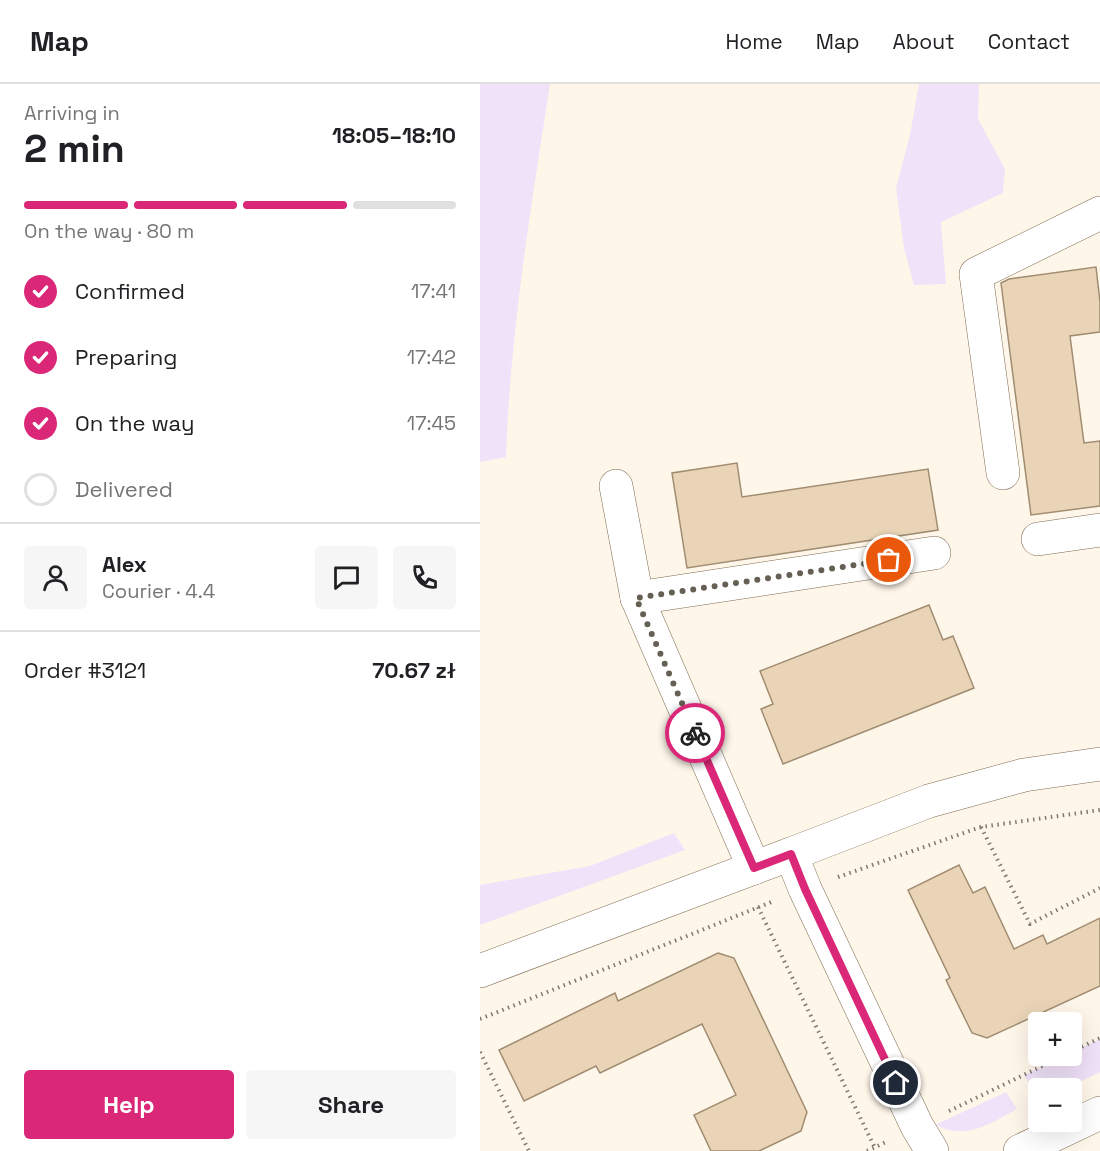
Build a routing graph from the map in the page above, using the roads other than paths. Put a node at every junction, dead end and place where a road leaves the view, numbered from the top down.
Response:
1 (1100, 213) edge
2 (1003, 473) dead end
3 (616, 486) dead end
4 (1100, 530) edge
5 (1038, 539) dead end
6 (934, 553) dead end
7 (636, 598) junction
8 (1100, 764) edge
9 (791, 854) junction
10 (754, 868) junction
11 (480, 970) edge
12 (1100, 1113) edge
13 (924, 1139) edge
14 (1020, 1151) edge

1 - 2 street
3 - 7 street
4 - 5 street
6 - 7 street
7 - 10 street
8 - 9 street
9 - 10 street
9 - 13 street
10 - 11 street
12 - 14 street

